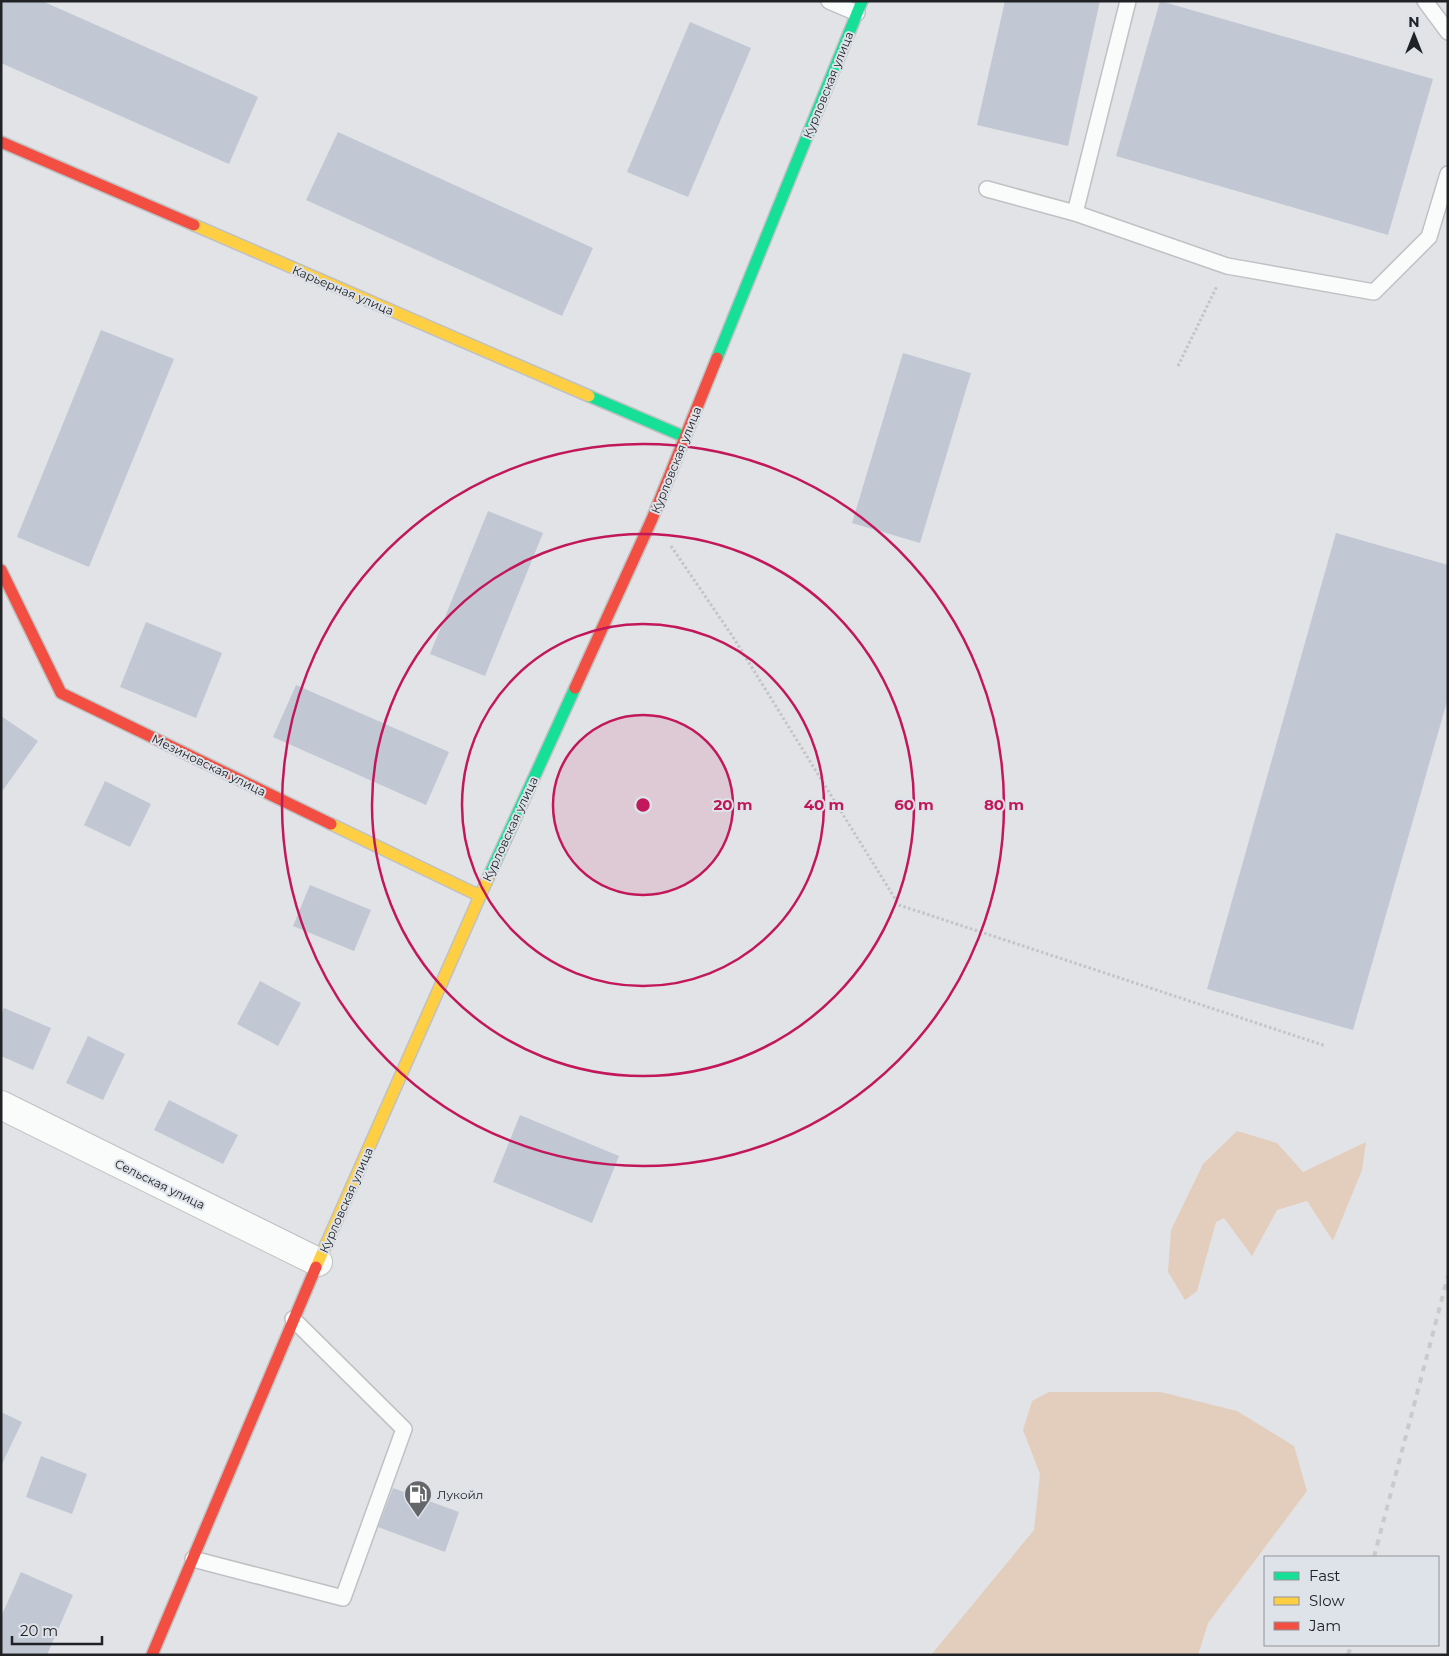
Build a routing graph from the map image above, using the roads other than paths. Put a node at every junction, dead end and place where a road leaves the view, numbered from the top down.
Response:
1 (830, 1) edge
2 (1128, 1) edge
3 (1425, 1) edge
4 (859, 7) edge
5 (1448, 32) edge
6 (1, 142) edge
7 (1448, 174) edge
8 (987, 189) dead end
9 (1075, 213) junction
10 (686, 437) junction
11 (1, 570) edge
12 (480, 896) junction
13 (1, 1105) edge
14 (318, 1262) junction
15 (293, 1319) junction
16 (194, 1559) junction
17 (152, 1655) edge

1 - 4 lane
2 - 9 lane
3 - 5 lane
4 - 10 main road, Курловская улица
6 - 10 main road, Карьерная улица
7 - 9 lane
8 - 9 lane
10 - 12 main road, Курловская улица
11 - 12 main road, Мезиновская улица
12 - 14 main road, Курловская улица
13 - 14 street, Сельская улица
14 - 15 main road, Курловская улица
15 - 16 main road, Курловская улица
15 - 16 lane
16 - 17 main road, Курловская улица

